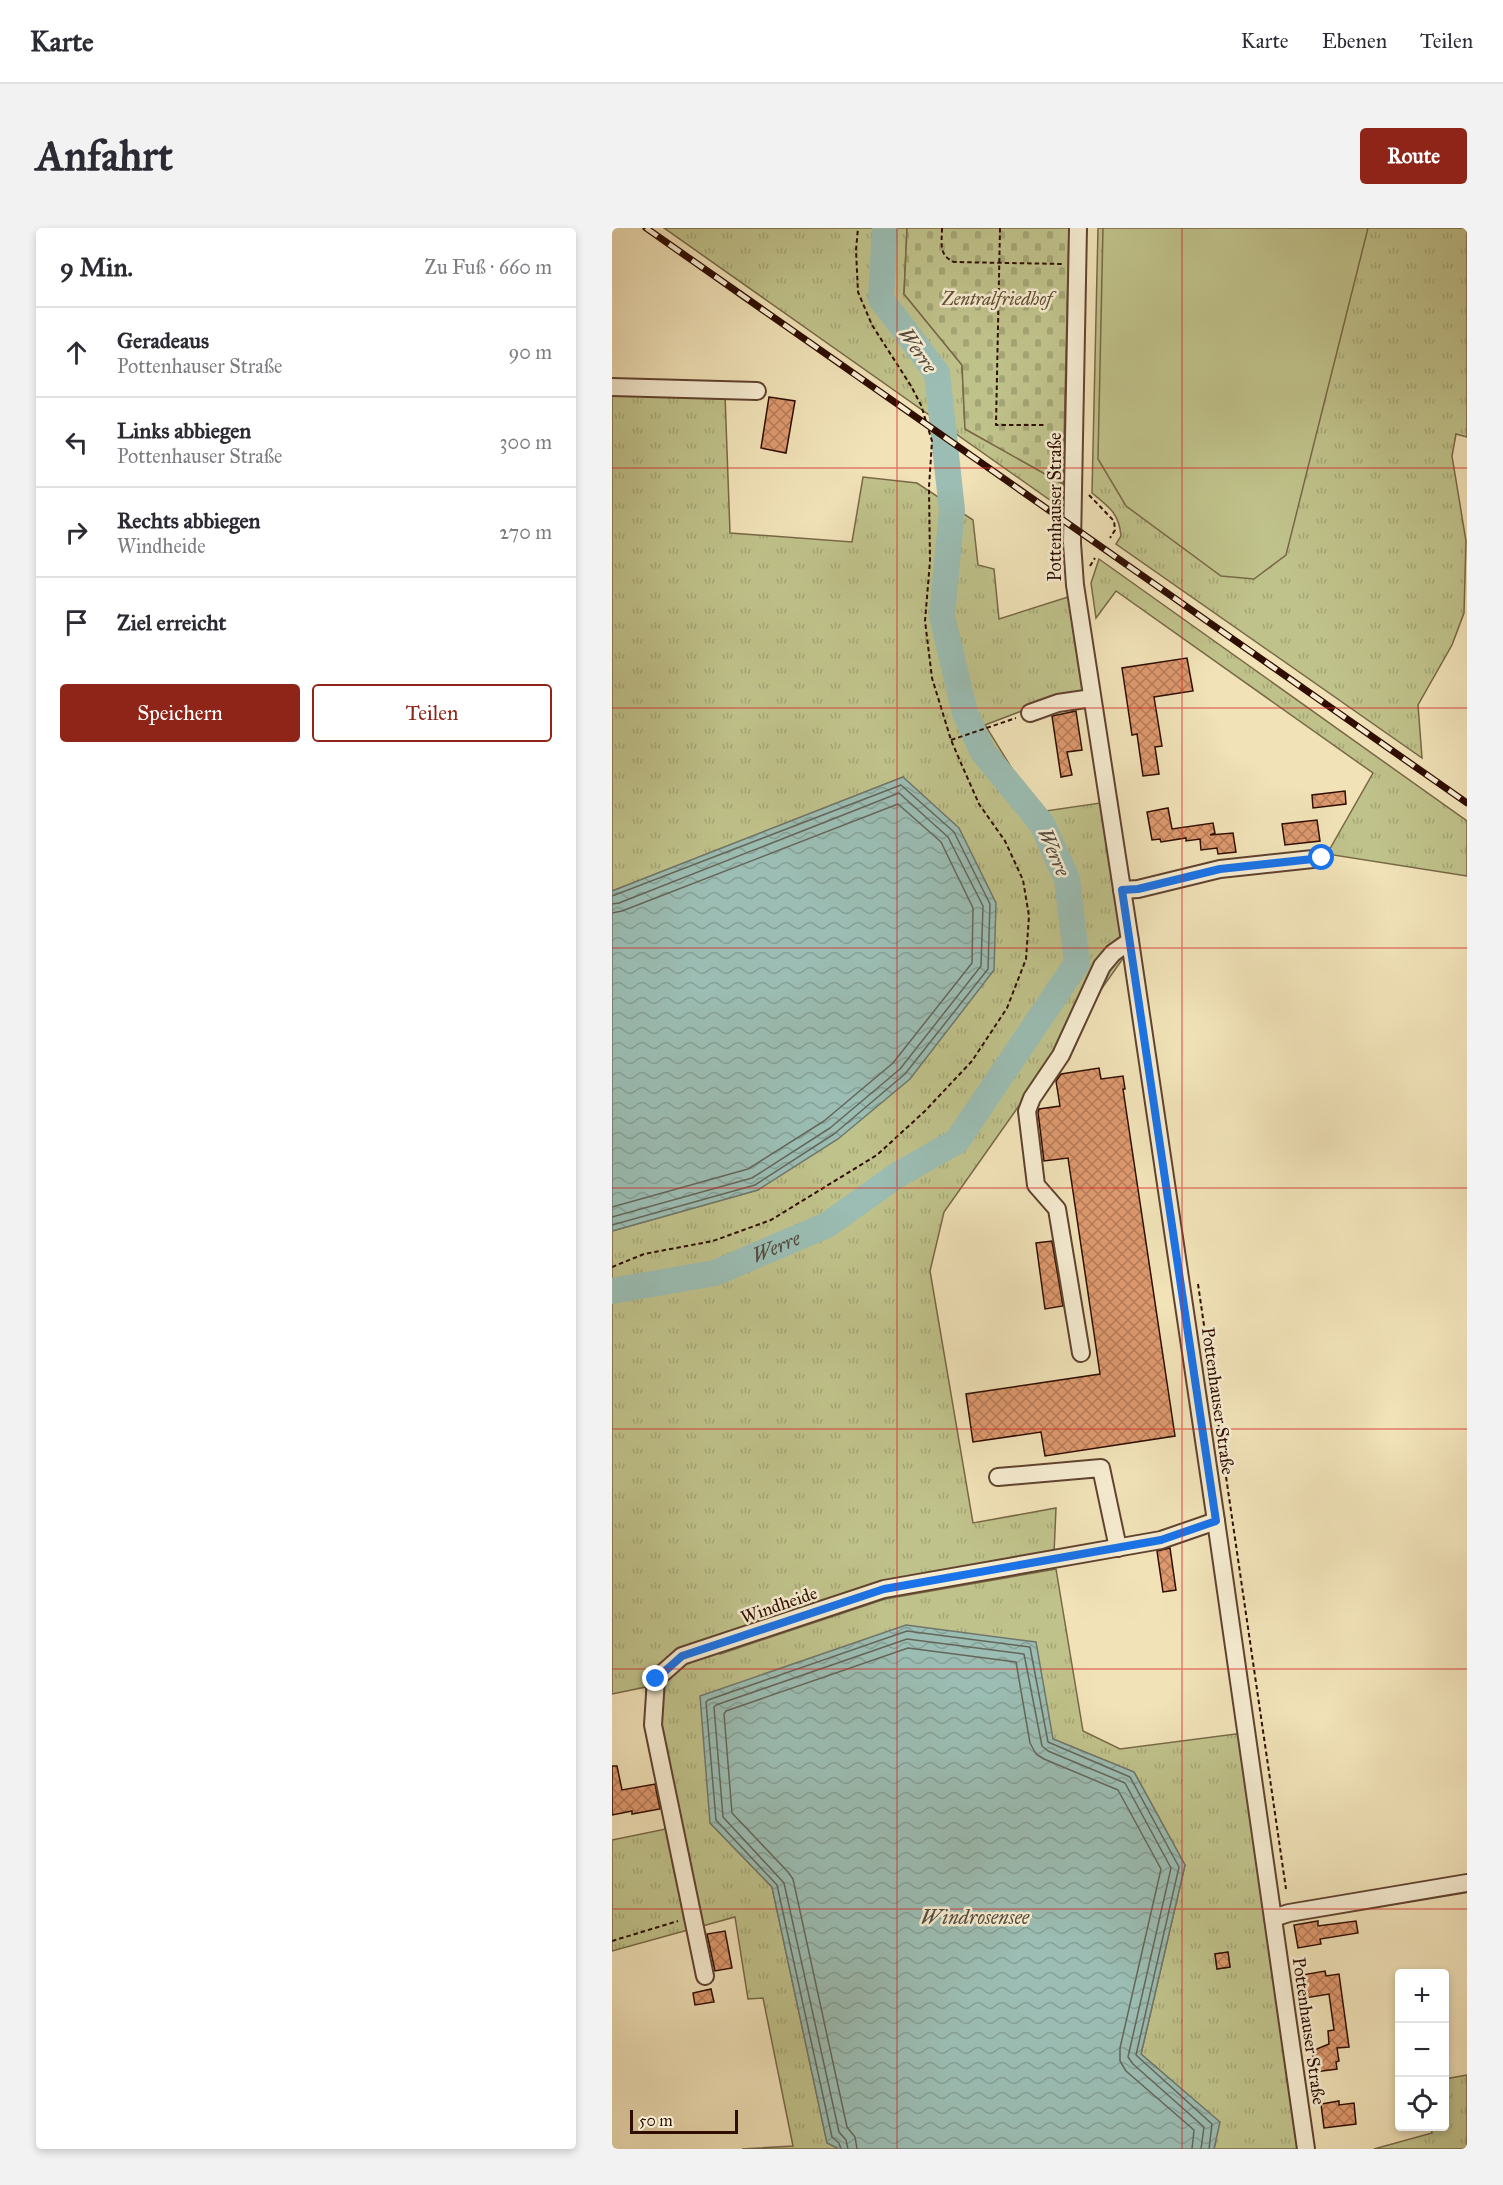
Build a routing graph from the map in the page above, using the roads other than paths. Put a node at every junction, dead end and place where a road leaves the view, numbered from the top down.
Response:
1 (1078, 228) edge
2 (612, 387) edge
3 (757, 391) dead end
4 (1092, 698) junction
5 (1030, 713) road end
6 (1322, 858) dead end
7 (1122, 890) junction
8 (1130, 941) junction
9 (1081, 1353) dead end
10 (998, 1477) dead end
11 (1216, 1521) junction
12 (1118, 1548) junction
13 (1467, 1883) edge
14 (1273, 1918) junction
15 (705, 1976) dead end
16 (1306, 2149) edge

1 - 4 street, Pottenhauser Straße
2 - 3 street
4 - 5 street
4 - 7 street, Pottenhauser Straße
6 - 7 street
7 - 8 street, Pottenhauser Straße
8 - 9 street
8 - 11 street, Pottenhauser Straße
10 - 12 street
11 - 12 street, Windheide
11 - 14 street, Pottenhauser Straße
12 - 15 street, Windheide
13 - 14 street
14 - 16 street, Pottenhauser Straße

